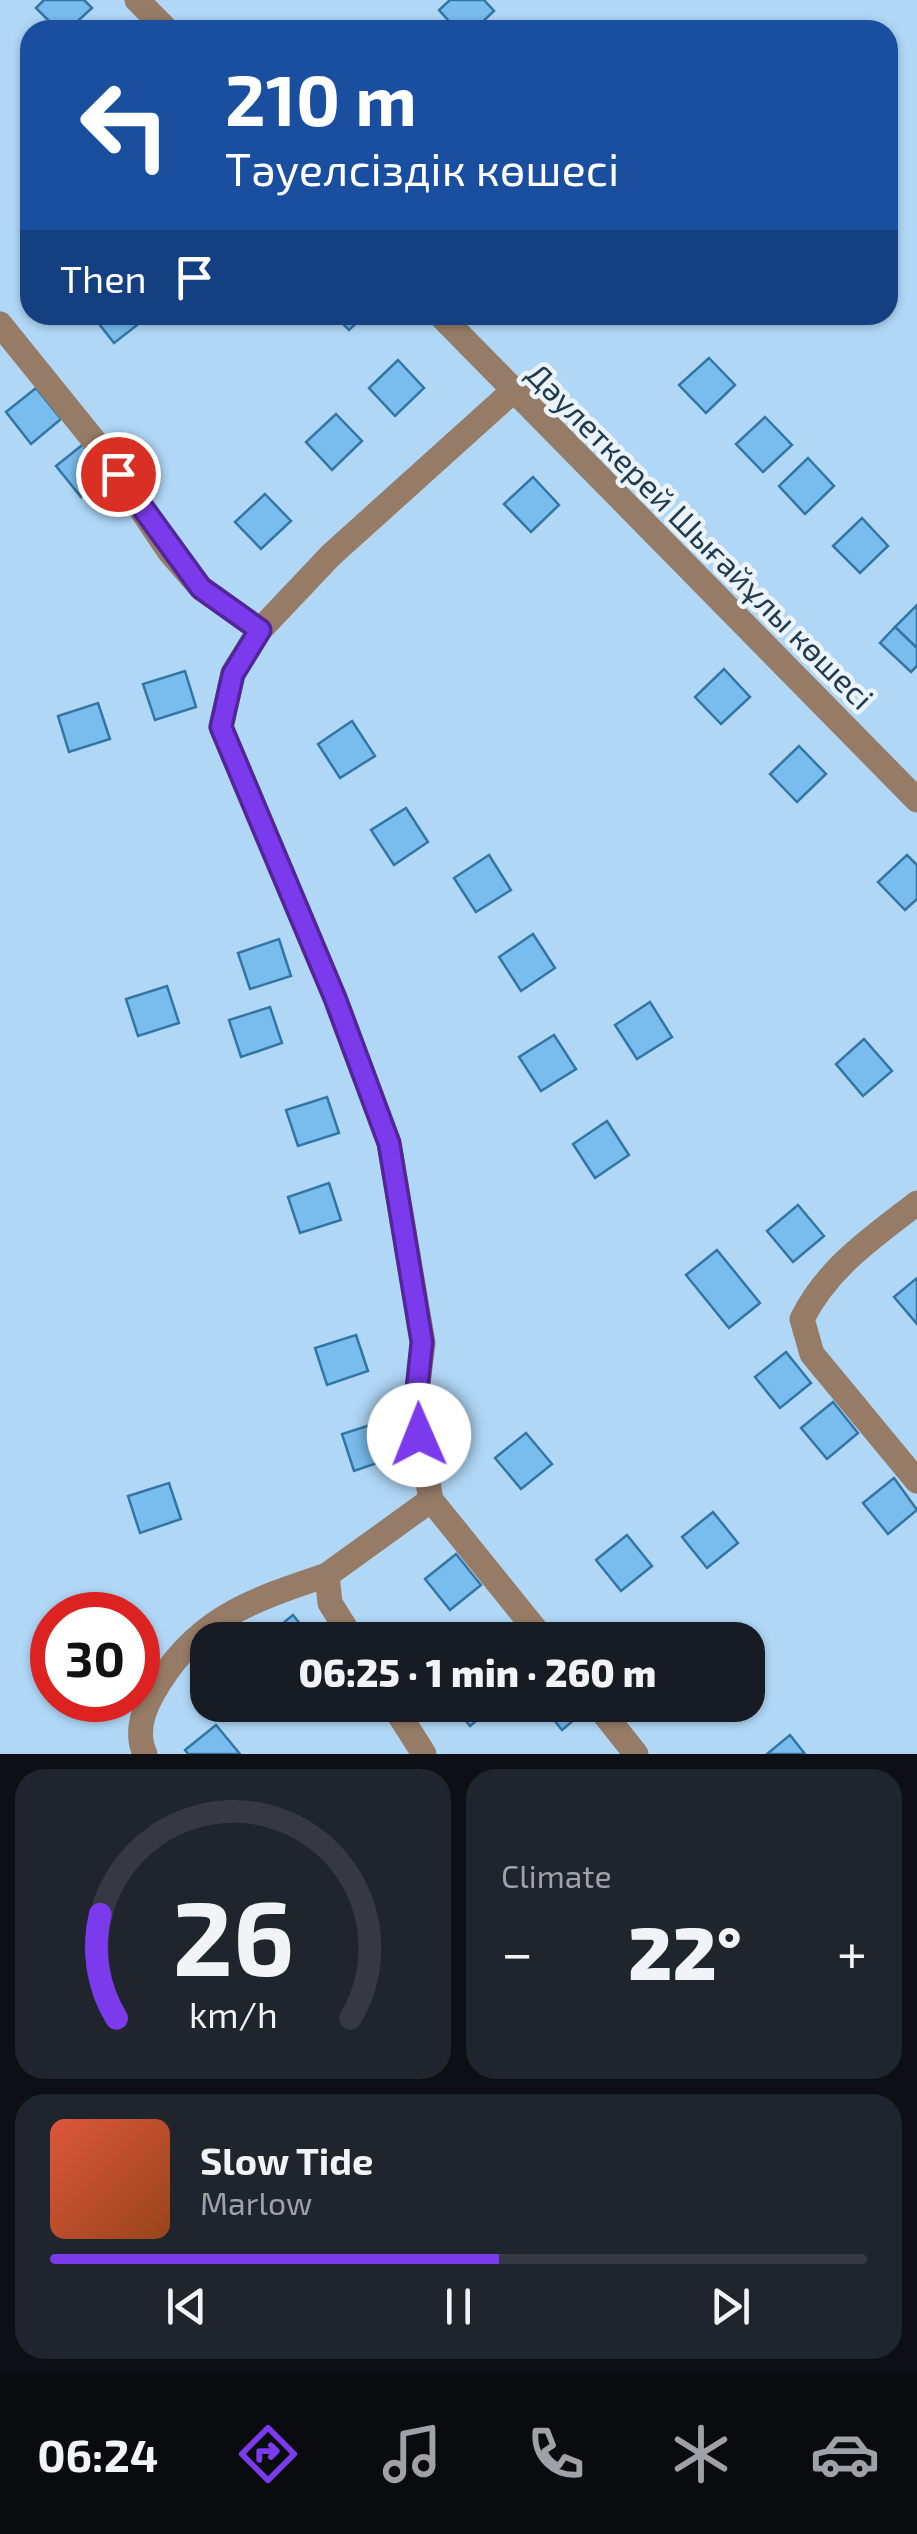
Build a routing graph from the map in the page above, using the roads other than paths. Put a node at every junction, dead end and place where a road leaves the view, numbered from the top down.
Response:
1 (137, 0) edge
2 (157, 20) edge
3 (0, 324) edge
4 (450, 325) edge
5 (513, 391) junction
6 (260, 630) junction
7 (917, 800) edge
8 (917, 1203) edge
9 (917, 1481) edge
10 (431, 1500) junction
11 (327, 1575) junction
12 (342, 1622) edge
13 (529, 1622) edge
14 (404, 1722) edge
15 (610, 1722) edge
16 (145, 1754) edge
17 (424, 1754) edge
18 (636, 1754) edge

1 - 2 street
3 - 6 street
4 - 5 street, Дәулеткерей Шығайұлы көшесі
5 - 6 street
5 - 7 street, Дәулеткерей Шығайұлы көшесі
6 - 10 street
8 - 9 street
10 - 11 street
10 - 13 street
11 - 12 street
11 - 16 street
14 - 17 street
15 - 18 street

